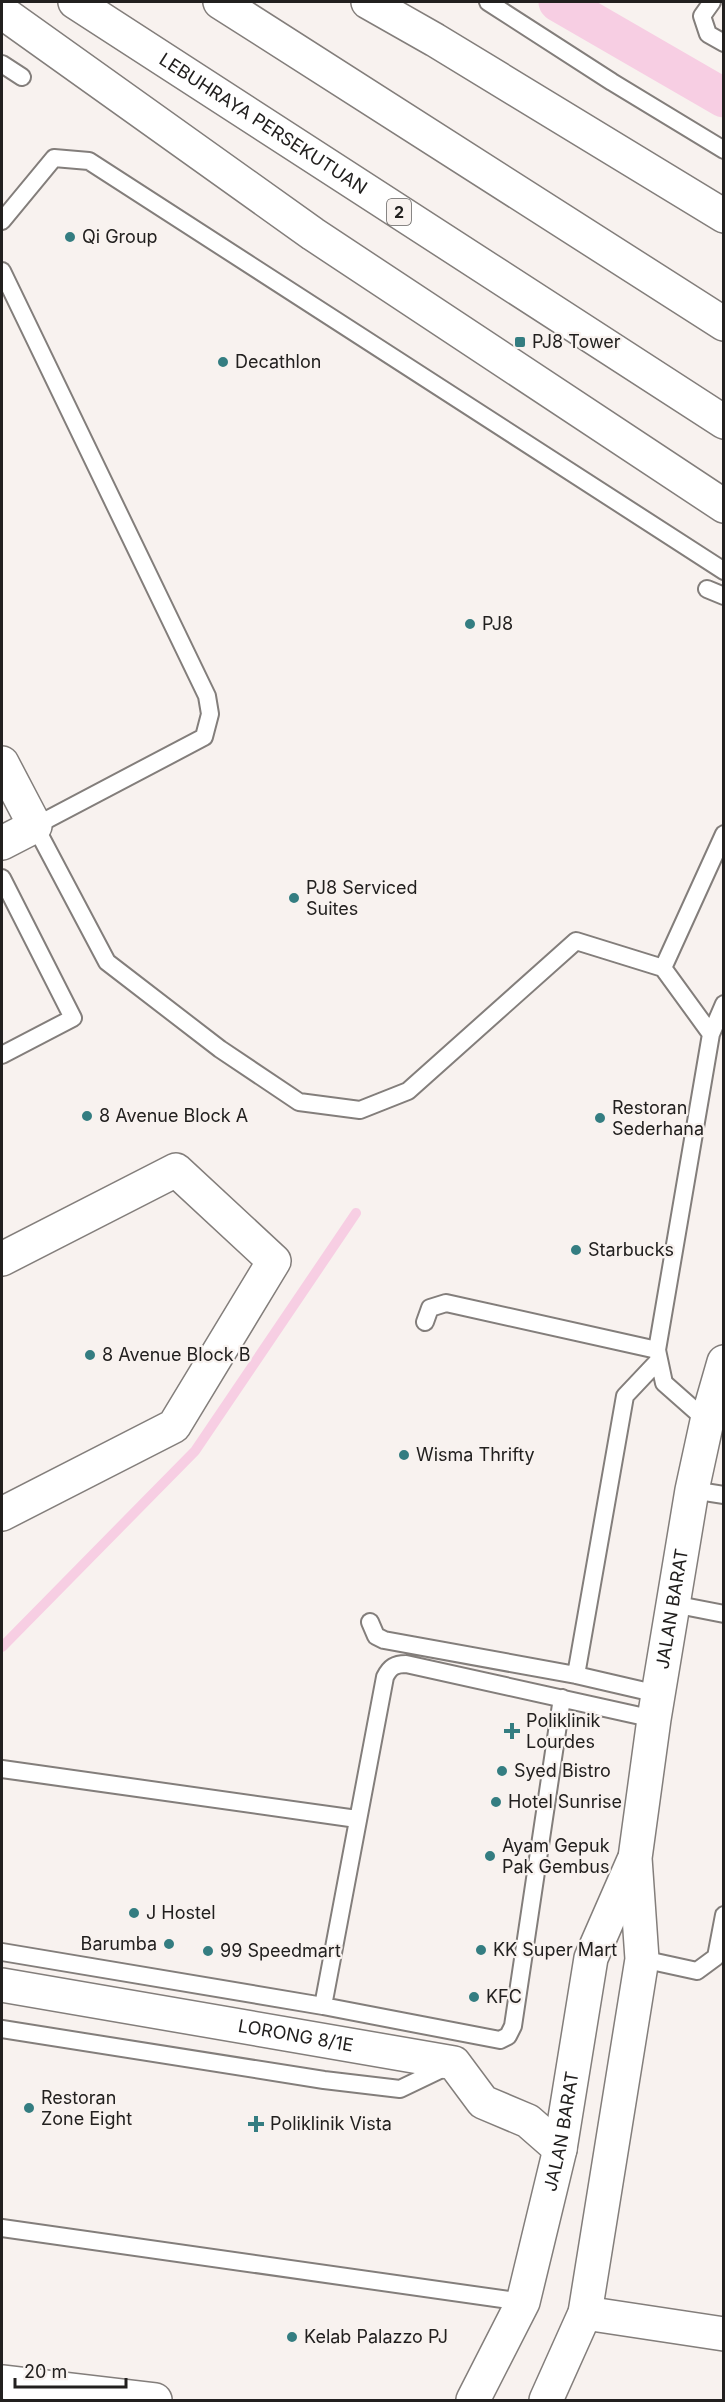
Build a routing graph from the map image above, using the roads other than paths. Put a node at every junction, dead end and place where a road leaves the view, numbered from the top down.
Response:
1 (75, 2) edge
2 (220, 2) edge
3 (368, 2) edge
4 (488, 2) edge
5 (712, 2) edge
6 (2, 12) edge
7 (723, 43) edge
8 (2, 64) edge
9 (22, 77) dead end
10 (723, 150) edge
11 (723, 216) edge
12 (2, 221) edge
13 (2, 271) edge
14 (723, 324) edge
15 (723, 422) edge
16 (723, 506) edge
17 (723, 571) edge
18 (707, 589) dead end
19 (723, 596) edge
20 (2, 763) edge
21 (34, 826) junction
22 (723, 834) edge
23 (2, 843) edge
24 (2, 878) edge
25 (663, 968) junction
26 (723, 1004) edge
27 (711, 1034) junction
28 (2, 1055) edge
29 (2, 1259) edge
30 (425, 1322) dead end
31 (658, 1355) junction
32 (723, 1362) edge
33 (707, 1420) junction
34 (692, 1490) junction
35 (723, 1495) edge
36 (2, 1514) edge
37 (672, 1605) junction
38 (723, 1614) edge
39 (370, 1622) dead end
40 (576, 1675) junction
41 (562, 1698) junction
42 (656, 1707) junction
43 (2, 1769) edge
44 (357, 1819) junction
45 (635, 1858) junction
46 (723, 1915) edge
47 (2, 1952) edge
48 (642, 1959) junction
49 (2, 1985) edge
50 (323, 2006) junction
51 (2, 2029) edge
52 (458, 2049) junction
53 (560, 2149) junction
54 (2, 2228) edge
55 (523, 2302) junction
56 (585, 2313) junction
57 (723, 2334) edge
58 (2, 2382) edge
59 (155, 2400) edge
60 (473, 2400) edge
61 (546, 2400) edge

1 - 15 main road, LEBUHRAYA PERSEKUTUAN / 2
2 - 14 main road
3 - 11 main road
4 - 10 lane
5 - 7 lane
6 - 16 main road
8 - 9 lane
12 - 17 lane
13 - 21 lane
18 - 19 lane
20 - 21 main road
21 - 23 main road
21 - 25 lane
22 - 25 lane
24 - 28 lane
25 - 27 lane
26 - 27 lane
27 - 31 lane
29 - 36 main road
30 - 31 lane
31 - 33 lane
31 - 40 lane
32 - 33 main road, JALAN BARAT
33 - 34 main road, JALAN BARAT
34 - 35 lane
34 - 37 main road, JALAN BARAT
37 - 38 lane
37 - 42 main road, JALAN BARAT
39 - 40 lane
40 - 42 lane
41 - 42 lane
41 - 44 lane
41 - 52 lane
42 - 45 main road, JALAN BARAT
43 - 44 lane
44 - 50 lane
45 - 48 main road, JALAN BARAT
45 - 53 main road, JALAN BARAT
46 - 48 lane
47 - 50 lane
48 - 56 main road, JALAN BARAT
49 - 52 main road, LORONG 8/1E
50 - 52 lane
51 - 52 lane
52 - 53 main road
53 - 55 main road, JALAN BARAT
54 - 55 lane
55 - 60 main road, JALAN BARAT
56 - 57 main road
56 - 61 main road, JALAN BARAT
58 - 59 main road

